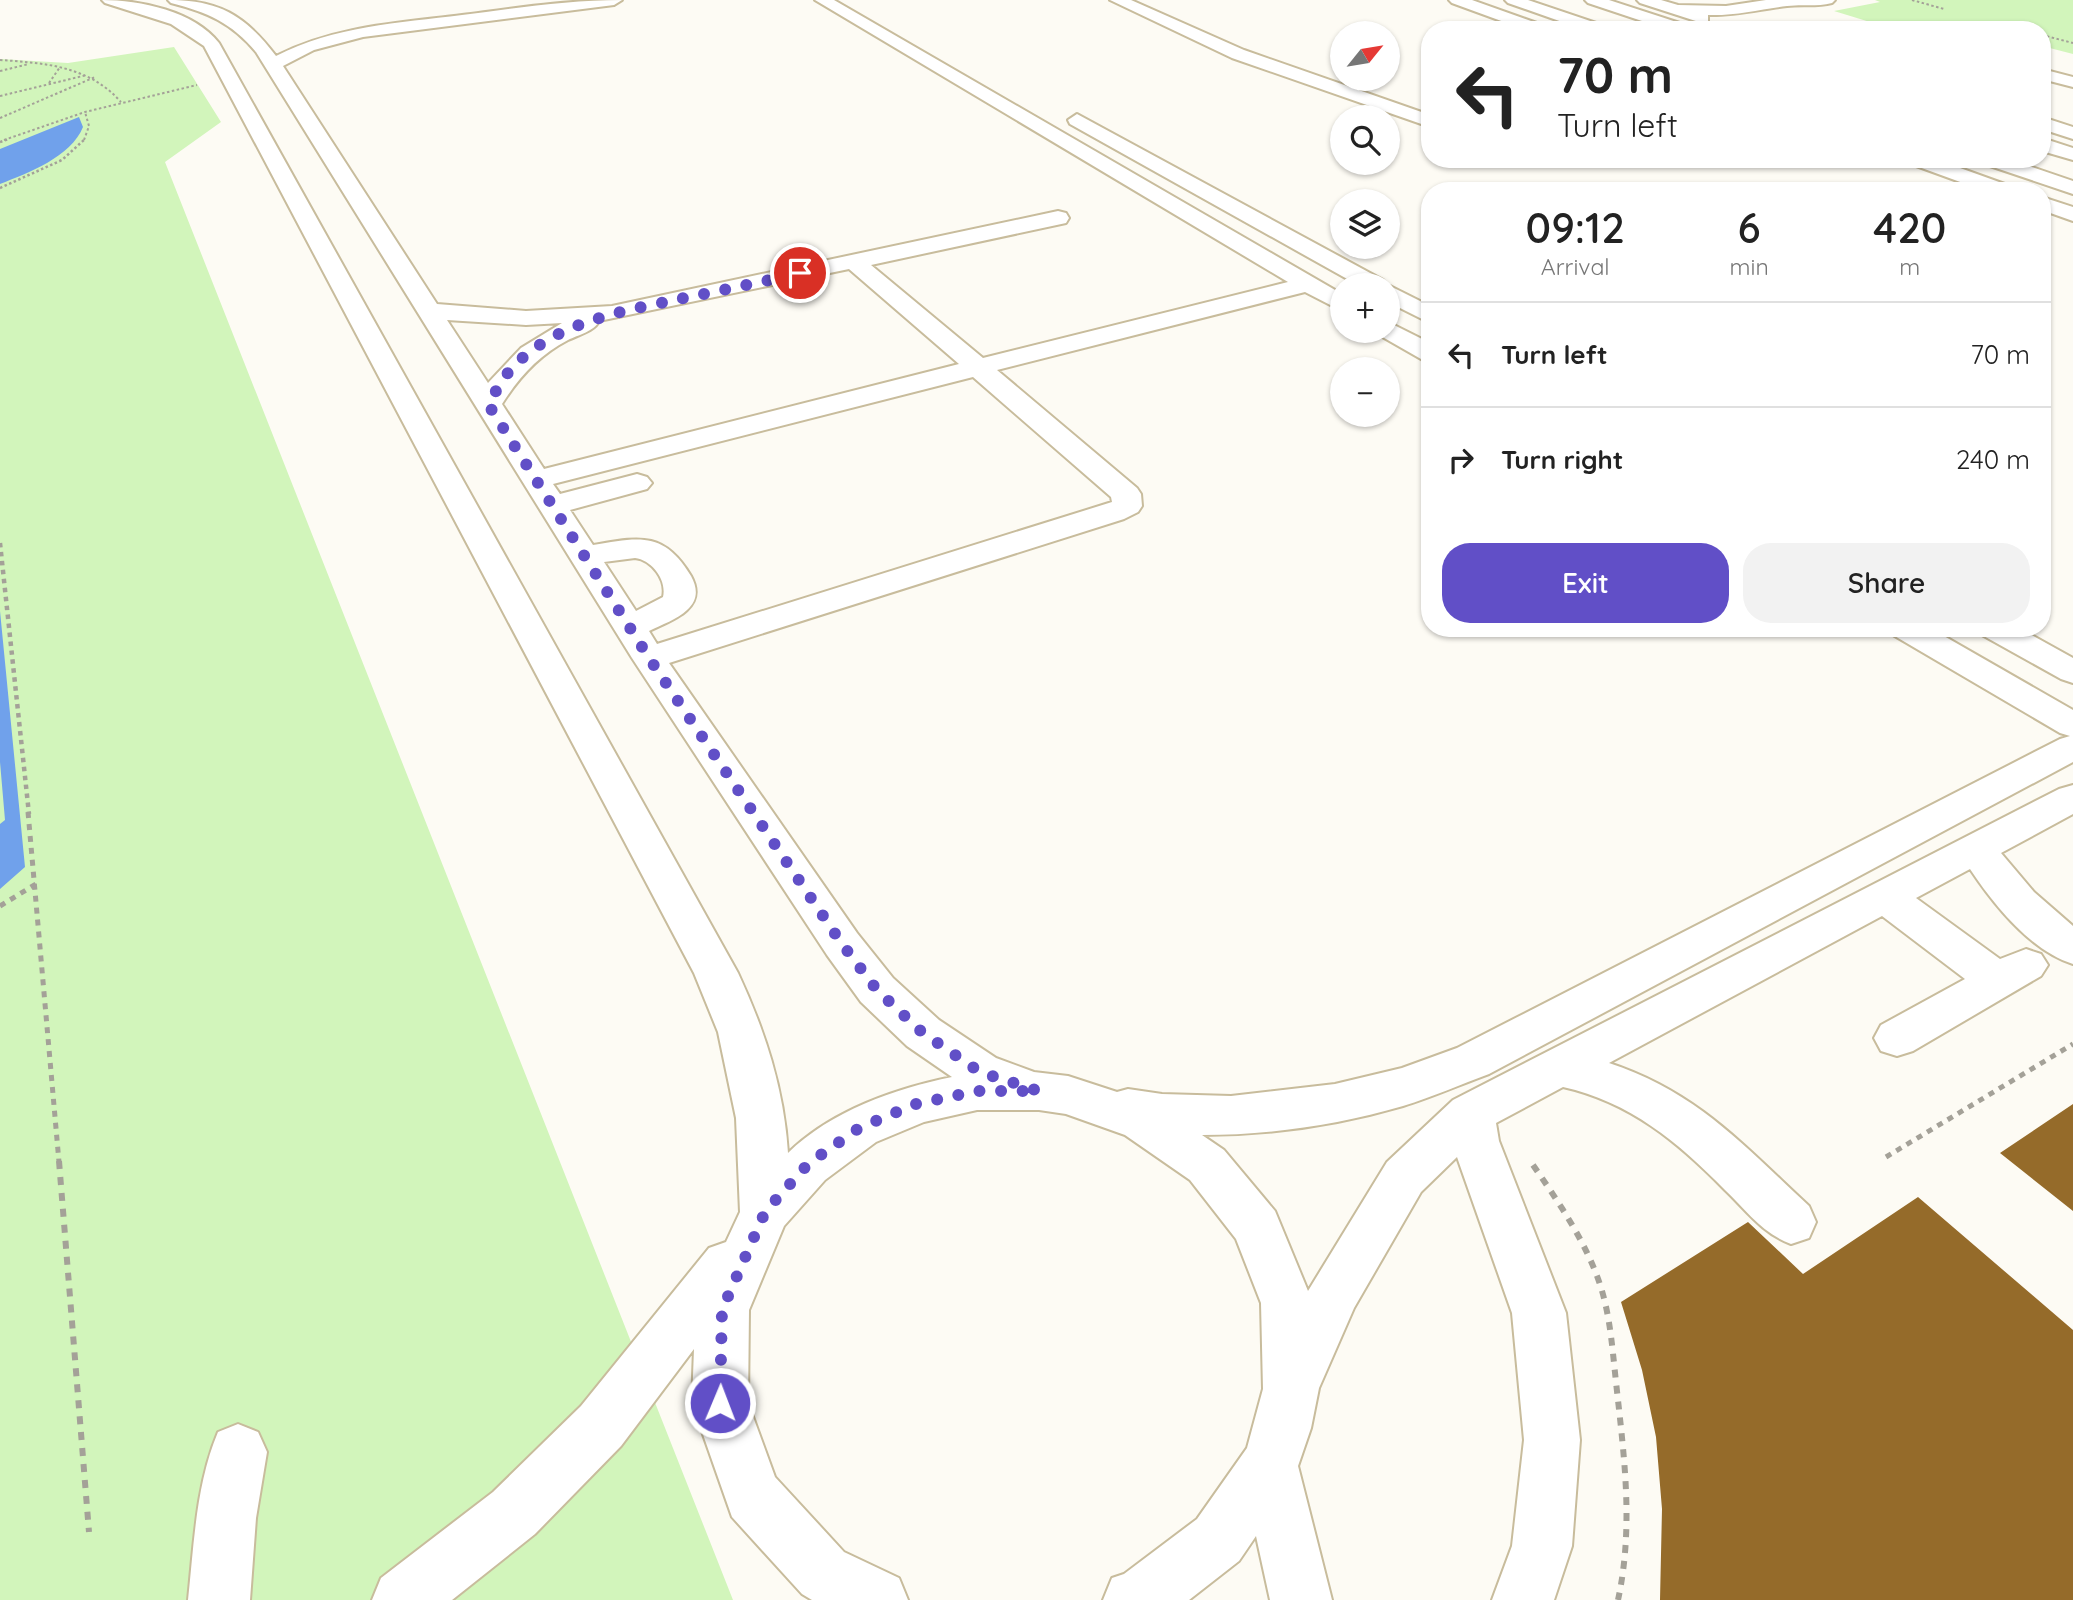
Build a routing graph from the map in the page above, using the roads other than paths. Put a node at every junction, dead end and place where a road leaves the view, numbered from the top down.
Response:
1 (110, 0) edge
2 (176, 0) edge
3 (560, 0) edge
4 (614, 0) edge
5 (823, 0) edge
6 (1118, 0) edge
7 (1457, 0) edge
8 (1513, 0) edge
9 (1593, 0) edge
10 (1645, 0) edge
11 (1827, 0) edge
12 (1793, 1) edge
13 (1677, 10) junction
14 (1516, 21) edge
15 (1575, 21) edge
16 (1658, 21) edge
17 (1712, 21) edge
18 (1744, 21) edge
19 (299, 31) dead end
20 (2051, 63) edge
21 (273, 64) junction
22 (2073, 66) edge
23 (2051, 76) edge
24 (2073, 82) edge
25 (1065, 113) dead end
26 (1421, 118) edge
27 (2051, 126) edge
28 (2073, 133) edge
29 (2051, 147) edge
30 (2073, 154) edge
31 (1941, 168) edge
32 (2014, 168) edge
33 (1980, 182) edge
34 (2073, 188) edge
35 (2051, 206) edge
36 (2073, 214) edge
37 (1058, 218) dead end
38 (854, 262) junction
39 (1353, 273) edge
40 (1308, 284) junction
41 (1330, 297) edge
42 (1400, 299) edge
43 (429, 311) junction
44 (1421, 311) edge
45 (612, 313) junction
46 (1400, 337) edge
47 (1421, 349) edge
48 (979, 368) junction
49 (488, 404) junction
50 (637, 483) dead end
51 (545, 492) junction
52 (585, 555) junction
53 (631, 628) junction
54 (1921, 637) edge
55 (2010, 637) edge
56 (649, 658) junction
57 (2073, 672) edge
58 (2073, 725) edge
59 (2073, 747) edge
60 (2073, 798) edge
61 (1977, 848) junction
62 (1885, 897) junction
63 (2073, 947) edge
64 (1897, 1038) dead end
65 (1559, 1068) junction
66 (1053, 1093) junction
67 (1470, 1114) junction
68 (760, 1219) junction
69 (1791, 1222) dead end
70 (1291, 1389) junction
71 (239, 1452) dead end
72 (1269, 1466) junction
73 (219, 1600) edge
74 (403, 1600) edge
75 (877, 1600) edge
76 (1134, 1600) edge
77 (1301, 1600) edge
78 (1523, 1600) edge

1 - 68 street
2 - 21 street
3 - 19 street
4 - 21 street
5 - 40 street
6 - 26 street
7 - 14 street
8 - 15 street
9 - 16 street
10 - 13 street
11 - 12 street
12 - 13 street
12 - 18 street
13 - 17 street
20 - 22 street
21 - 43 street
23 - 24 street
25 - 39 street
27 - 28 street
29 - 30 street
31 - 33 street
32 - 34 street
35 - 36 street
37 - 38 street
38 - 45 street
38 - 48 street
40 - 41 street
40 - 48 street
42 - 44 street
43 - 45 street
43 - 49 street
45 - 49 street
46 - 47 street
48 - 51 street
48 - 56 street
49 - 51 street
50 - 51 street
51 - 52 street
52 - 53 street
52 - 53 street
53 - 56 street
54 - 58 street
55 - 57 street
56 - 66 street
59 - 66 street
60 - 61 street
61 - 62 street
61 - 63 street
62 - 64 street
62 - 65 street
65 - 67 street
65 - 69 street
66 - 68 street
66 - 70 street
67 - 70 street
67 - 78 street
68 - 74 street
68 - 75 street
70 - 72 street
71 - 73 street
72 - 76 street
72 - 77 street

